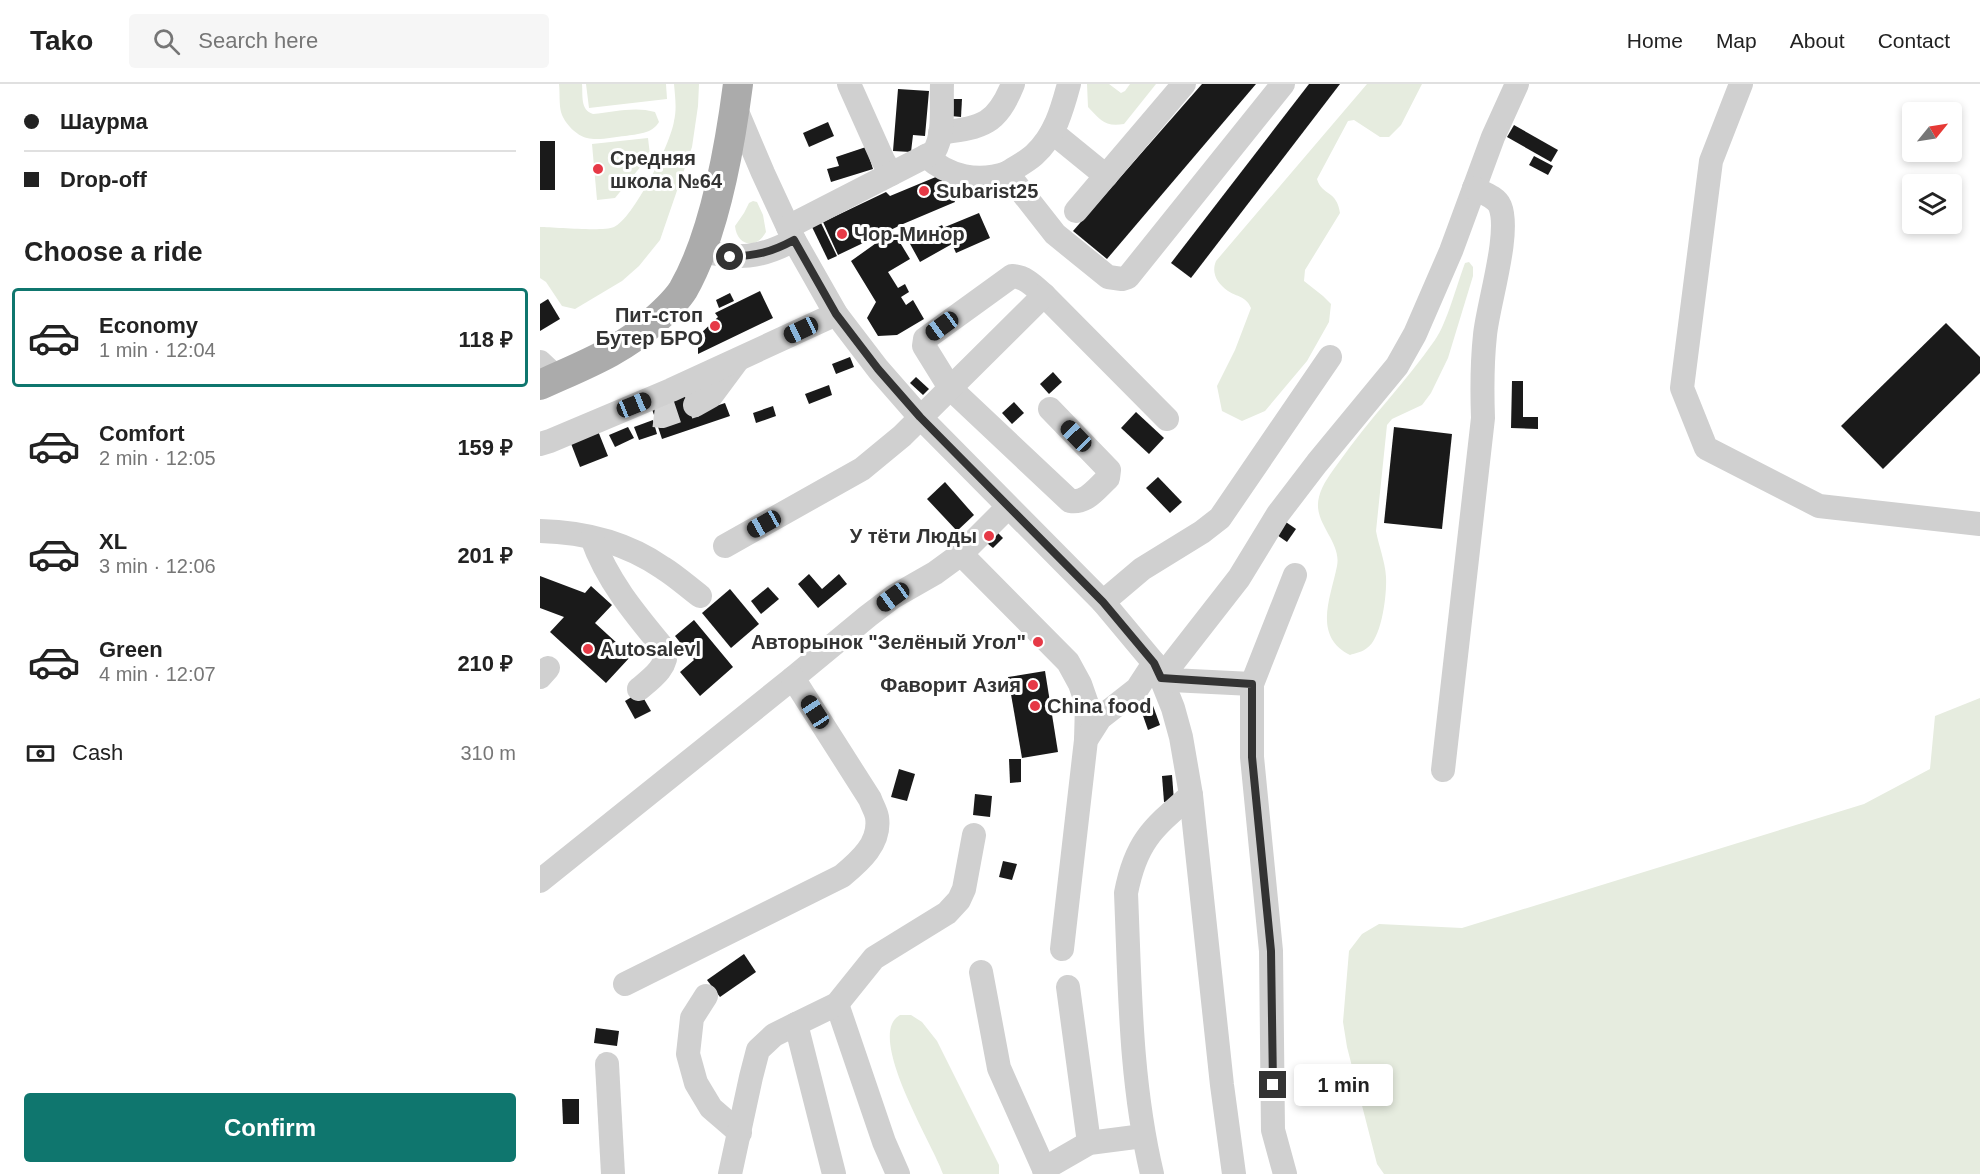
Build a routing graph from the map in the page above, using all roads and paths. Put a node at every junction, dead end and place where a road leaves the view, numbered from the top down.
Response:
1 (849, 84) edge
2 (942, 84) edge
3 (1012, 84) edge
4 (1069, 84) edge
5 (1184, 84) edge
6 (1283, 84) edge
7 (1517, 84) edge
8 (1741, 84) edge
9 (736, 95) edge
10 (1052, 132) junction
11 (940, 133) junction
12 (926, 156) junction
13 (1007, 173) junction
14 (891, 174) junction
15 (1106, 176) junction
16 (1474, 188) junction
17 (1076, 211) dead end
18 (791, 233) junction
19 (701, 251) junction
20 (1044, 295) junction
21 (836, 314) junction
22 (1330, 357) dead end
23 (738, 359) junction
24 (545, 375) edge
25 (950, 388) junction
26 (695, 405) tunnel mouth
27 (1050, 409) dead end
28 (920, 417) junction
29 (1167, 419) dead end
30 (540, 444) edge
31 (1008, 507) junction
32 (1980, 524) edge
33 (540, 531) edge
34 (592, 538) junction
35 (725, 546) dead end
36 (961, 554) junction
37 (1295, 576) dead end
38 (700, 596) dead end
39 (1103, 602) junction
40 (1158, 671) junction
41 (793, 678) junction
42 (1252, 684) junction
43 (639, 689) dead end
44 (1086, 740) junction
45 (1443, 770) dead end
46 (1191, 795) junction
47 (974, 835) dead end
48 (540, 881) edge
49 (1062, 949) dead end
50 (981, 972) dead end
51 (625, 984) dead end
52 (1068, 987) dead end
53 (706, 996) dead end
54 (837, 1004) junction
55 (796, 1024) junction
56 (607, 1064) dead end
57 (740, 1132) junction
58 (1143, 1136) junction
59 (1089, 1143) junction
60 (1045, 1172) edge
61 (612, 1174) edge
62 (730, 1174) edge
63 (834, 1174) edge
64 (898, 1174) edge
65 (1152, 1174) edge
66 (1234, 1174) edge
67 (1285, 1174) edge

1 - 14 street
2 - 11 street
3 - 11 street
4 - 10 street
5 - 15 street
6 - 13 street
7 - 16 street
8 - 32 street
9 - 18 street
9 - 19 main road
10 - 13 street
10 - 15 street
11 - 12 street
12 - 13 street
12 - 14 street
14 - 18 street
15 - 17 street
16 - 40 street
16 - 45 street
18 - 19 street
18 - 21 street
19 - 24 main road
20 - 25 street
20 - 25 street
20 - 29 street
21 - 23 street
21 - 28 street
22 - 39 street
23 - 26 street
23 - 30 street
25 - 27 street
25 - 28 street
28 - 31 street
28 - 35 street
31 - 36 street
31 - 39 street
33 - 34 street
34 - 38 street
34 - 43 street
36 - 41 street
36 - 44 street
37 - 42 street
39 - 40 street
40 - 42 street
40 - 44 street
40 - 46 street
41 - 48 street
41 - 51 street
42 - 67 street
44 - 49 street
46 - 58 street
46 - 66 street
47 - 54 street
50 - 60 street
52 - 59 street
53 - 57 street
54 - 55 street
54 - 64 street
55 - 57 street
55 - 63 street
56 - 61 street
57 - 62 street
58 - 59 street
58 - 65 street
59 - 60 street

